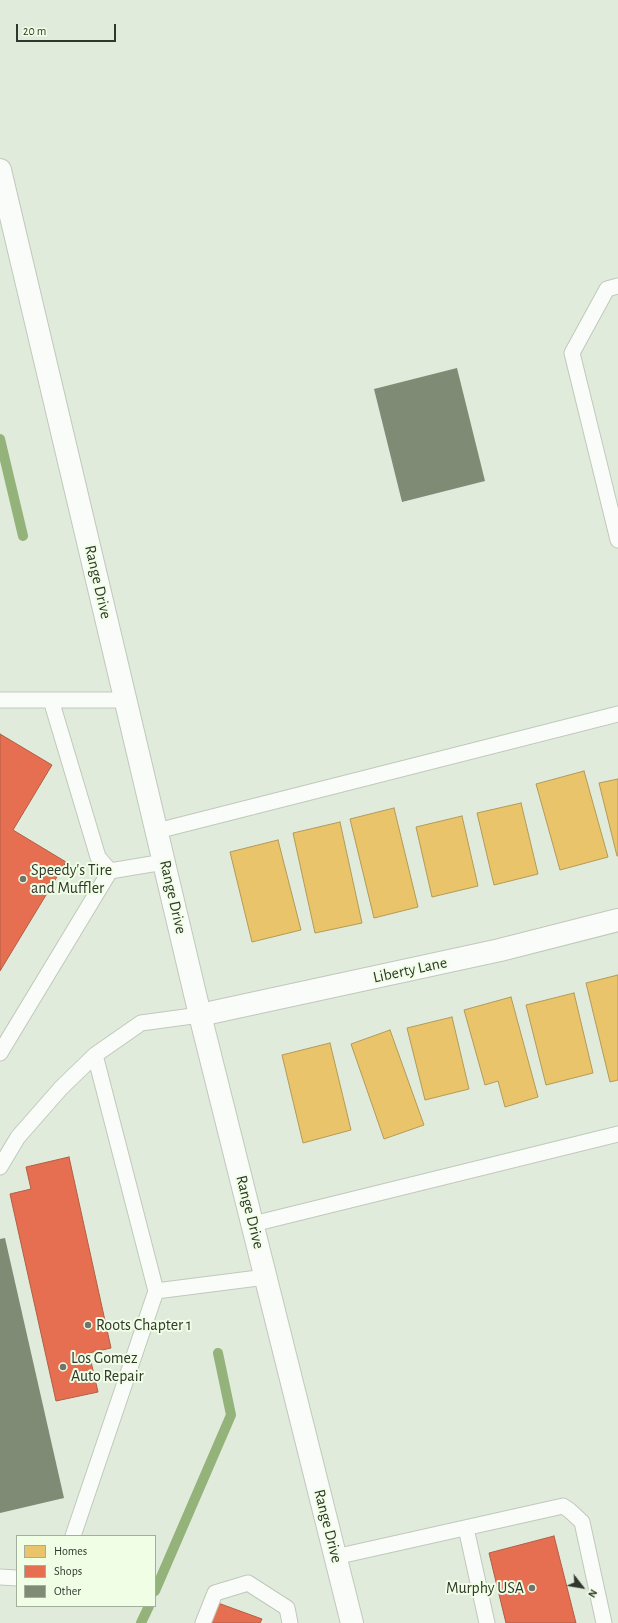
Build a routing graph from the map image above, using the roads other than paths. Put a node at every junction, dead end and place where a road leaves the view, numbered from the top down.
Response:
1 (0, 170) edge
2 (618, 286) edge
3 (618, 540) edge
4 (0, 700) edge
5 (51, 700) junction
6 (126, 700) junction
7 (618, 714) edge
8 (157, 831) junction
9 (164, 862) junction
10 (110, 871) junction
11 (618, 920) edge
12 (200, 1015) junction
13 (0, 1053) edge
14 (95, 1055) junction
15 (618, 1134) edge
16 (0, 1167) edge
17 (253, 1224) junction
18 (266, 1277) junction
19 (156, 1291) junction
20 (466, 1528) junction
21 (73, 1535) edge
22 (335, 1557) junction
23 (0, 1577) edge
24 (16, 1578) edge
25 (203, 1623) edge
26 (290, 1623) edge
27 (352, 1623) edge
28 (487, 1623) edge
29 (604, 1623) edge

1 - 6 street, Range Drive
2 - 3 lane
4 - 5 lane
5 - 6 lane
5 - 10 lane
6 - 8 street, Range Drive
7 - 8 lane
8 - 9 street, Range Drive
9 - 10 lane
9 - 12 street, Range Drive
10 - 13 lane
11 - 12 street, Liberty Lane
12 - 14 lane
12 - 17 street, Range Drive
14 - 16 lane
14 - 19 lane
15 - 17 lane
17 - 18 street, Range Drive
18 - 19 lane
18 - 22 street, Range Drive
19 - 21 lane
20 - 22 lane
20 - 28 lane
20 - 29 lane
22 - 27 street, Range Drive
23 - 24 lane
25 - 26 lane

